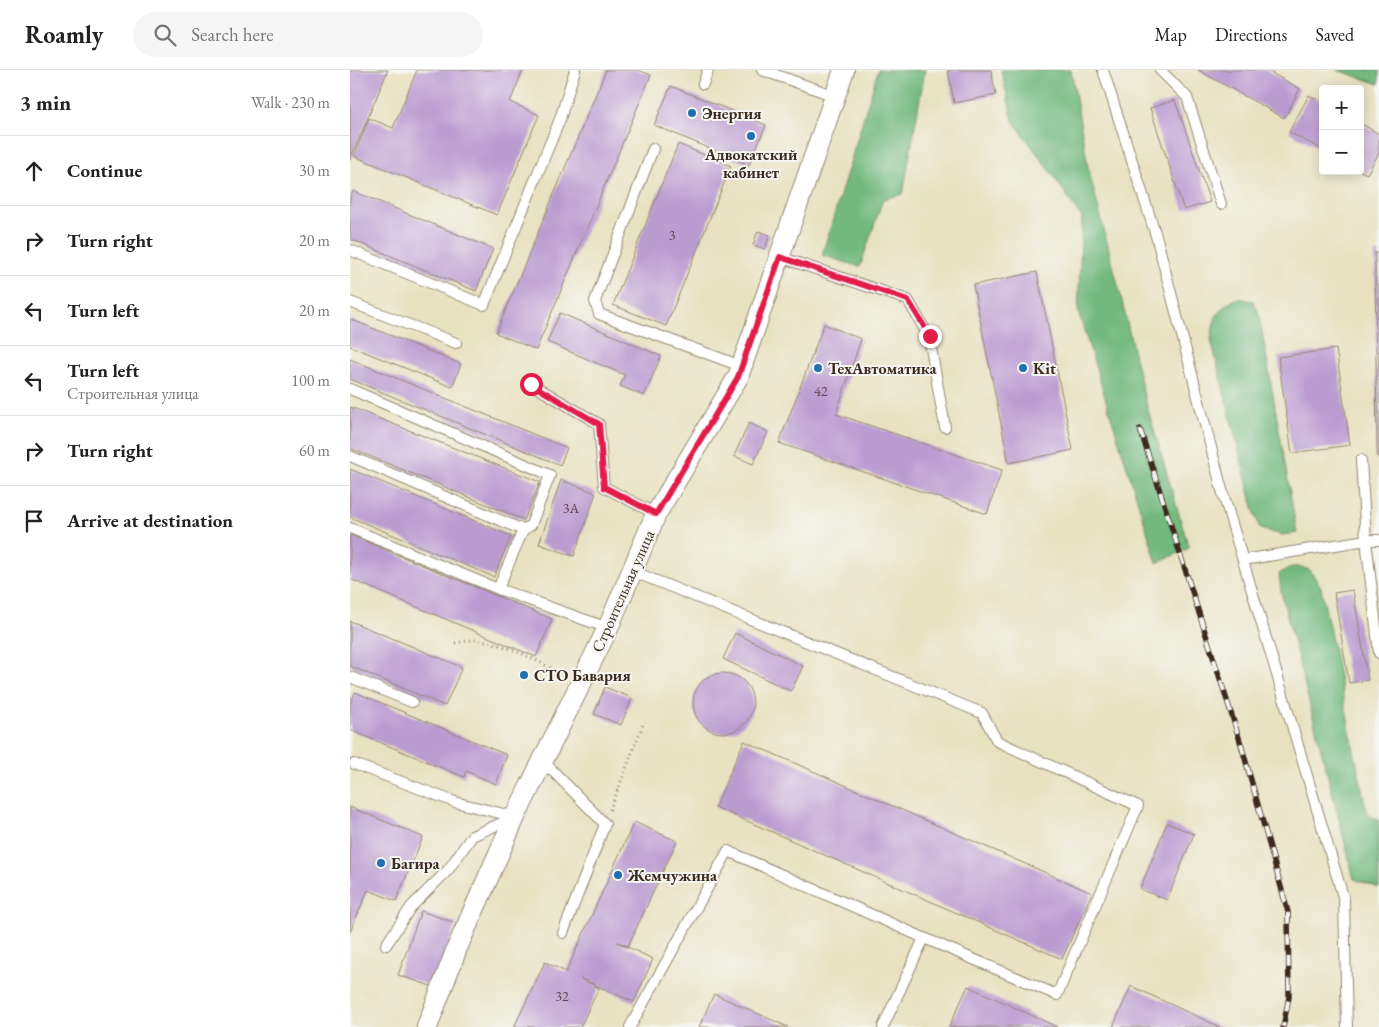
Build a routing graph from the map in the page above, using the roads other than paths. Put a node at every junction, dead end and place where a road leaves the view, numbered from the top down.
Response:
1 (575, 70) edge
2 (708, 70) edge
3 (762, 70) edge
4 (844, 70) edge
5 (1103, 70) edge
6 (1160, 70) edge
7 (703, 84) dead end
8 (835, 96) junction
9 (653, 150) dead end
10 (1221, 204) dead end
11 (350, 250) edge
12 (780, 257) junction
13 (350, 302) edge
14 (456, 344) dead end
15 (741, 366) junction
16 (531, 384) dead end
17 (350, 390) edge
18 (945, 427) dead end
19 (350, 456) edge
20 (1361, 460) dead end
21 (656, 514) junction
22 (350, 528) edge
23 (523, 530) junction
24 (1366, 540) junction
25 (1379, 540) edge
26 (1243, 560) junction
27 (632, 571) junction
28 (498, 589) junction
29 (608, 628) junction
30 (1379, 654) edge
31 (350, 677) edge
32 (412, 702) dead end
33 (543, 761) junction
34 (354, 764) dead end
35 (515, 817) junction
36 (563, 933) dead end
37 (924, 938) junction
38 (386, 945) dead end
39 (427, 1027) edge
40 (630, 1027) edge
41 (883, 1027) edge
42 (1346, 1027) edge

1 - 11 lane
2 - 7 lane
3 - 8 lane
4 - 8 street, Строительная улица
5 - 26 lane
6 - 10 lane
8 - 12 street, Строительная улица
9 - 15 lane
12 - 15 street, Строительная улица
12 - 18 lane
13 - 14 lane
15 - 21 street, Строительная улица
16 - 21 lane
17 - 23 lane
19 - 23 lane
20 - 24 lane
21 - 27 street, Строительная улица
22 - 28 lane
23 - 28 lane
24 - 25 lane
24 - 26 lane
24 - 30 lane
26 - 42 lane
27 - 29 street, Строительная улица
27 - 37 lane
28 - 29 lane
29 - 33 street, Строительная улица
31 - 32 lane
33 - 35 street, Строительная улица
33 - 36 lane
34 - 35 lane
35 - 38 lane
35 - 39 street, Строительная улица
37 - 40 lane
37 - 41 lane

